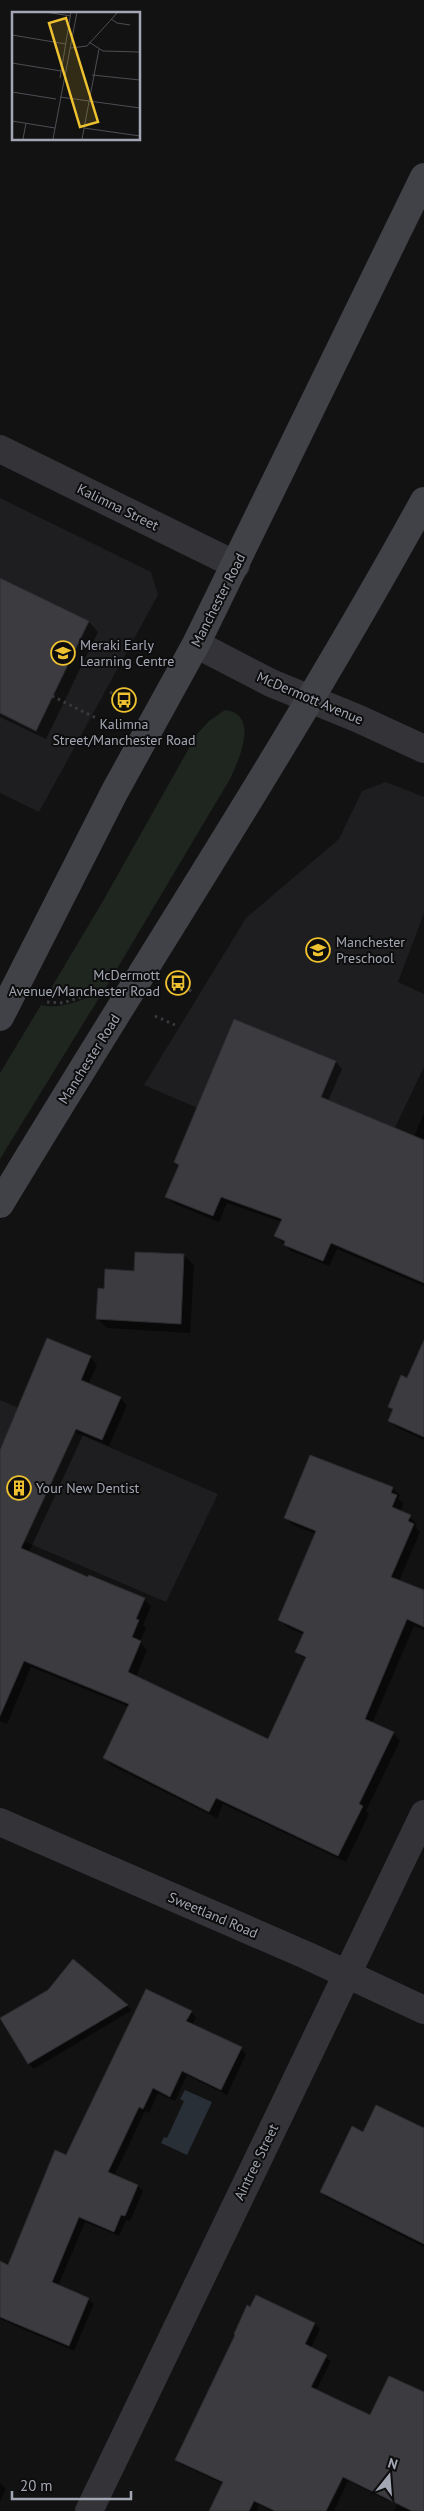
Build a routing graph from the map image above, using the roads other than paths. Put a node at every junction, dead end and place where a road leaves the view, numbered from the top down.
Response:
1 (424, 177) edge
2 (0, 449) edge
3 (424, 501) edge
4 (236, 565) junction
5 (196, 644) junction
6 (312, 700) junction
7 (424, 749) edge
8 (0, 1017) edge
9 (0, 1204) edge
10 (424, 1814) edge
11 (0, 1822) edge
12 (346, 1973) junction
13 (424, 2010) edge
14 (89, 2511) edge

1 - 4 main road, Manchester Road
2 - 4 street, Kalimna Street
3 - 6 main road, Manchester Road
4 - 5 main road, Manchester Road
5 - 6 street, McDermott Avenue
5 - 8 main road, Manchester Road
6 - 7 street, McDermott Avenue
6 - 9 main road, Manchester Road
10 - 12 street, Aintree Street
11 - 12 street, Sweetland Road
12 - 13 street, Sweetland Road
12 - 14 street, Aintree Street

